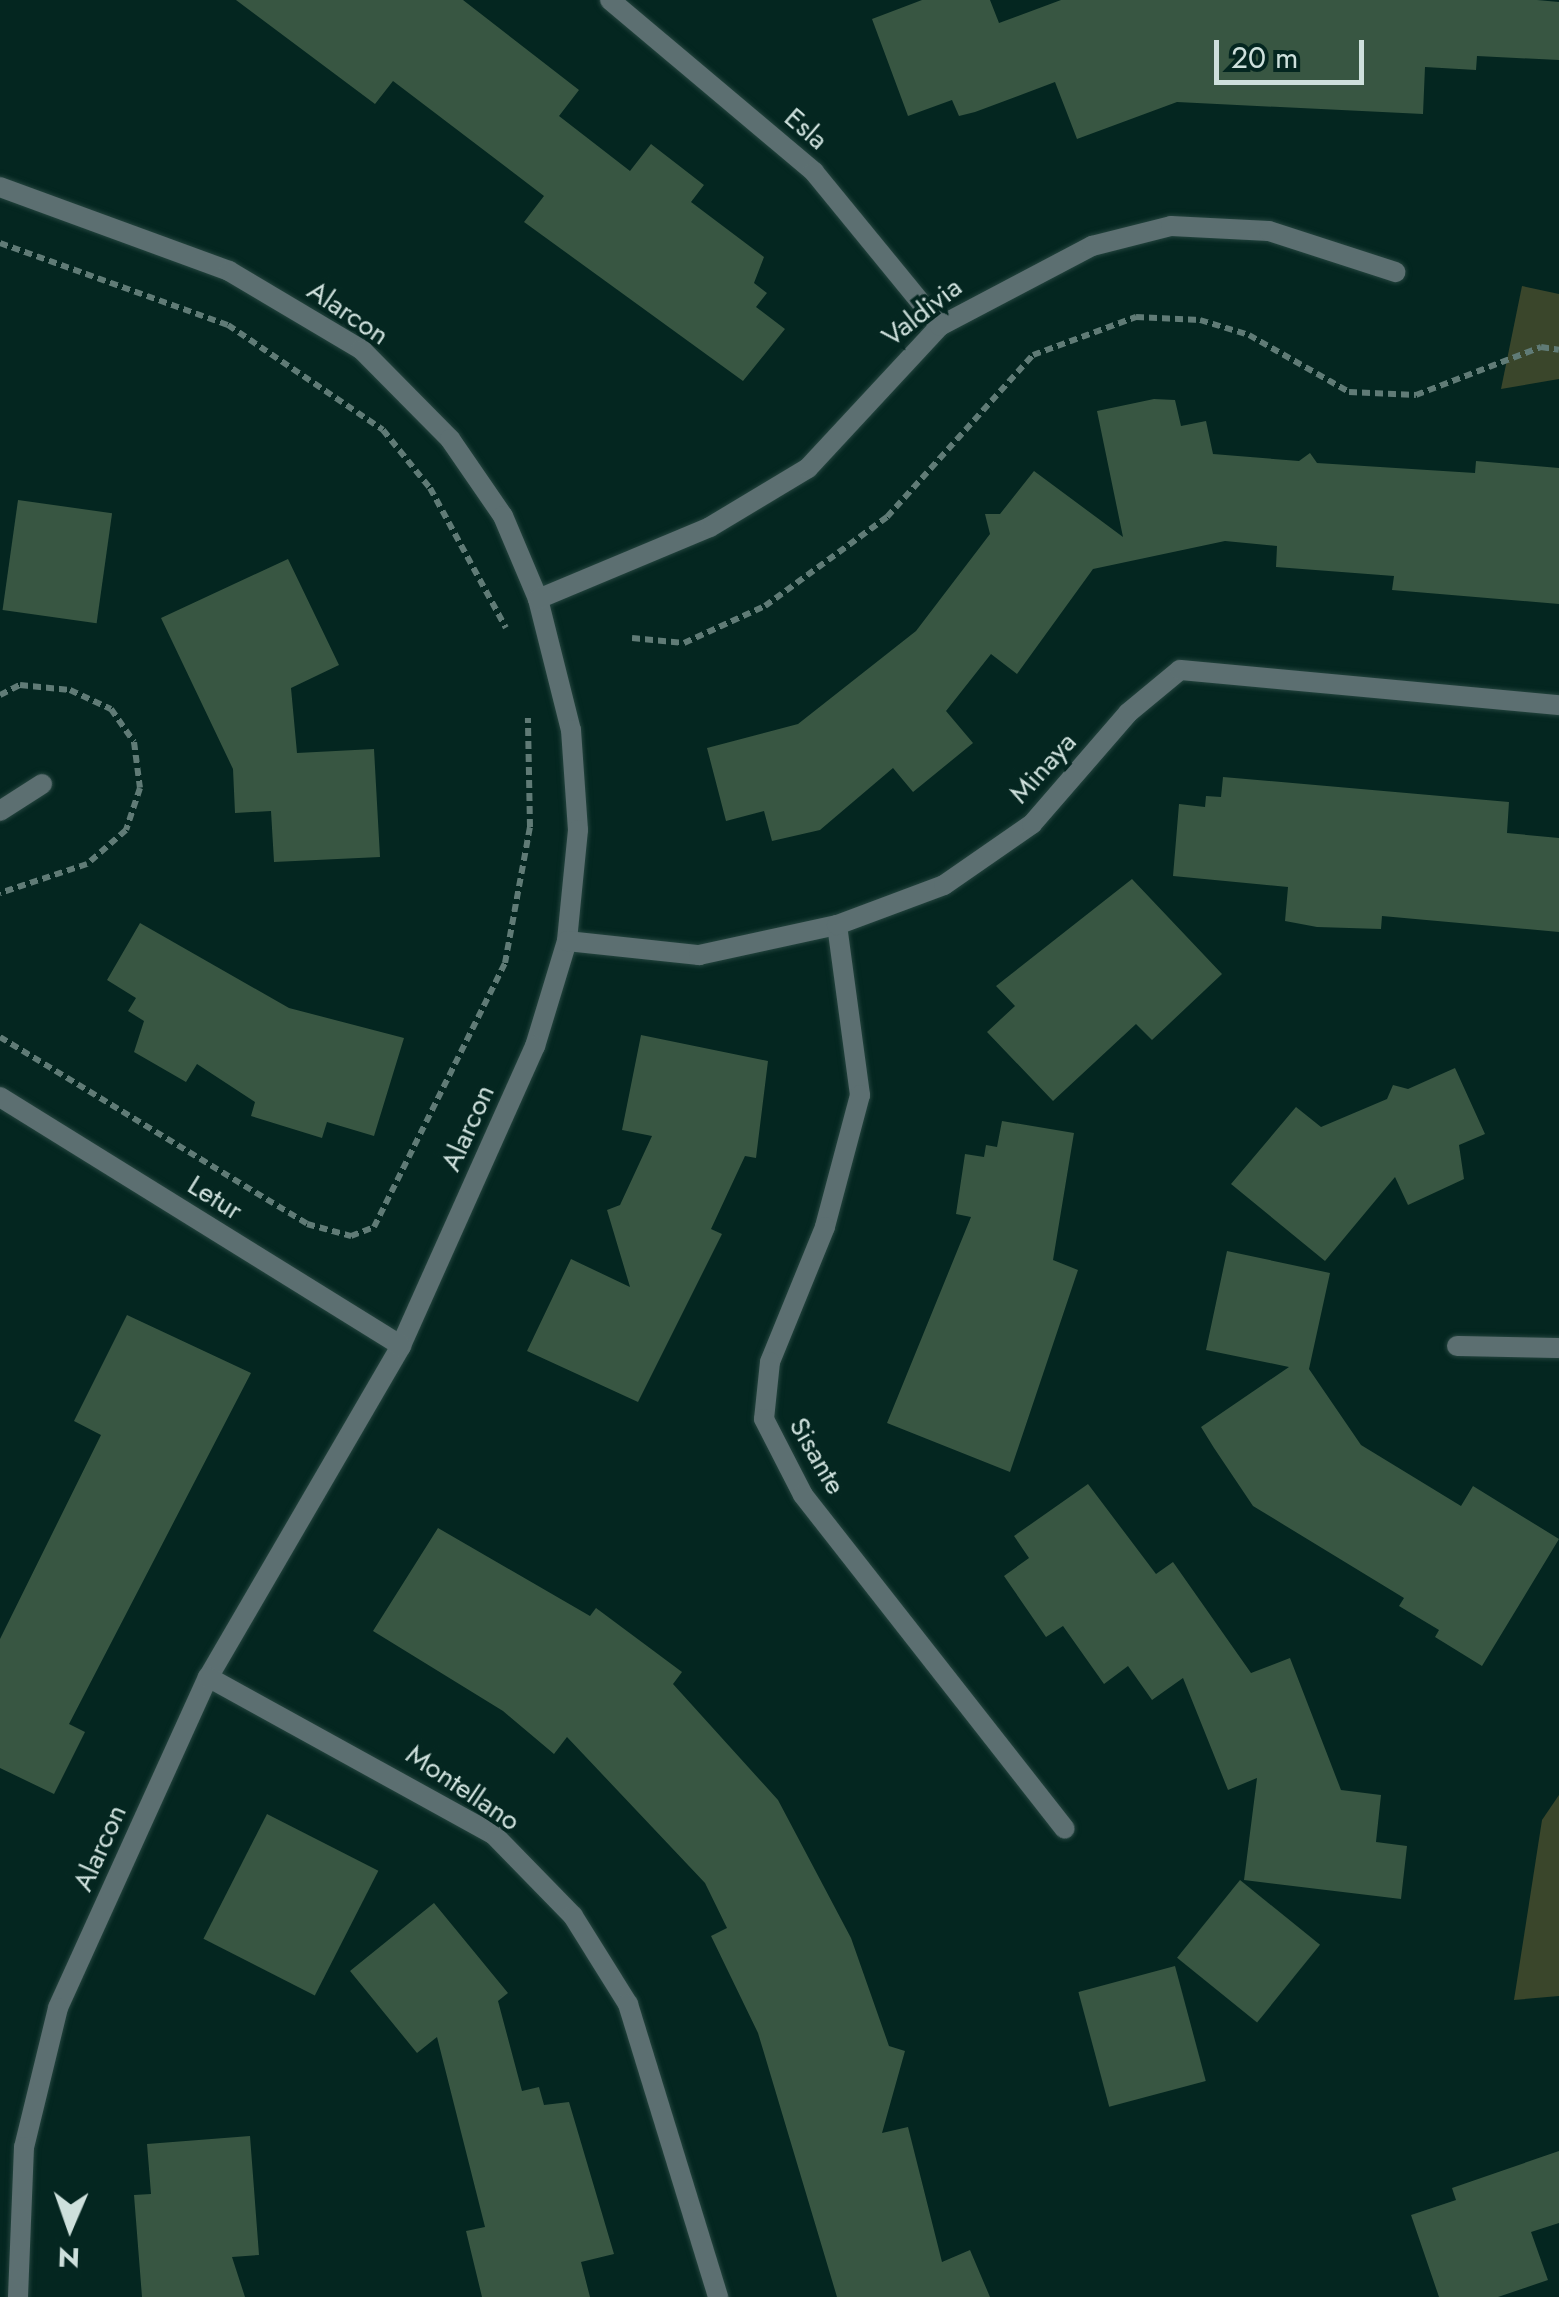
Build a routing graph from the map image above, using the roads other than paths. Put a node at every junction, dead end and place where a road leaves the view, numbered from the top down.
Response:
1 (610, 0) edge
2 (0, 187) edge
3 (1394, 272) dead end
4 (940, 326) junction
5 (538, 599) junction
6 (1559, 705) edge
7 (42, 784) dead end
8 (0, 811) edge
9 (837, 926) junction
10 (566, 941) junction
11 (0, 1097) edge
12 (401, 1346) junction
13 (1456, 1346) dead end
14 (1559, 1348) edge
15 (208, 1677) junction
16 (1065, 1829) dead end
17 (18, 2297) edge
18 (718, 2297) edge

1 - 4 street, Esla
2 - 5 street, Alarcon
3 - 4 street, Valdivia
4 - 5 street, Valdivia
5 - 10 street, Alarcon
6 - 9 street, Minaya
7 - 8 street
9 - 10 street, Minaya
9 - 16 street, Sisante
10 - 12 street, Alarcon
11 - 12 street, Letur
12 - 15 street, Alarcon
13 - 14 street
15 - 17 street, Alarcon
15 - 18 street, Montellano

